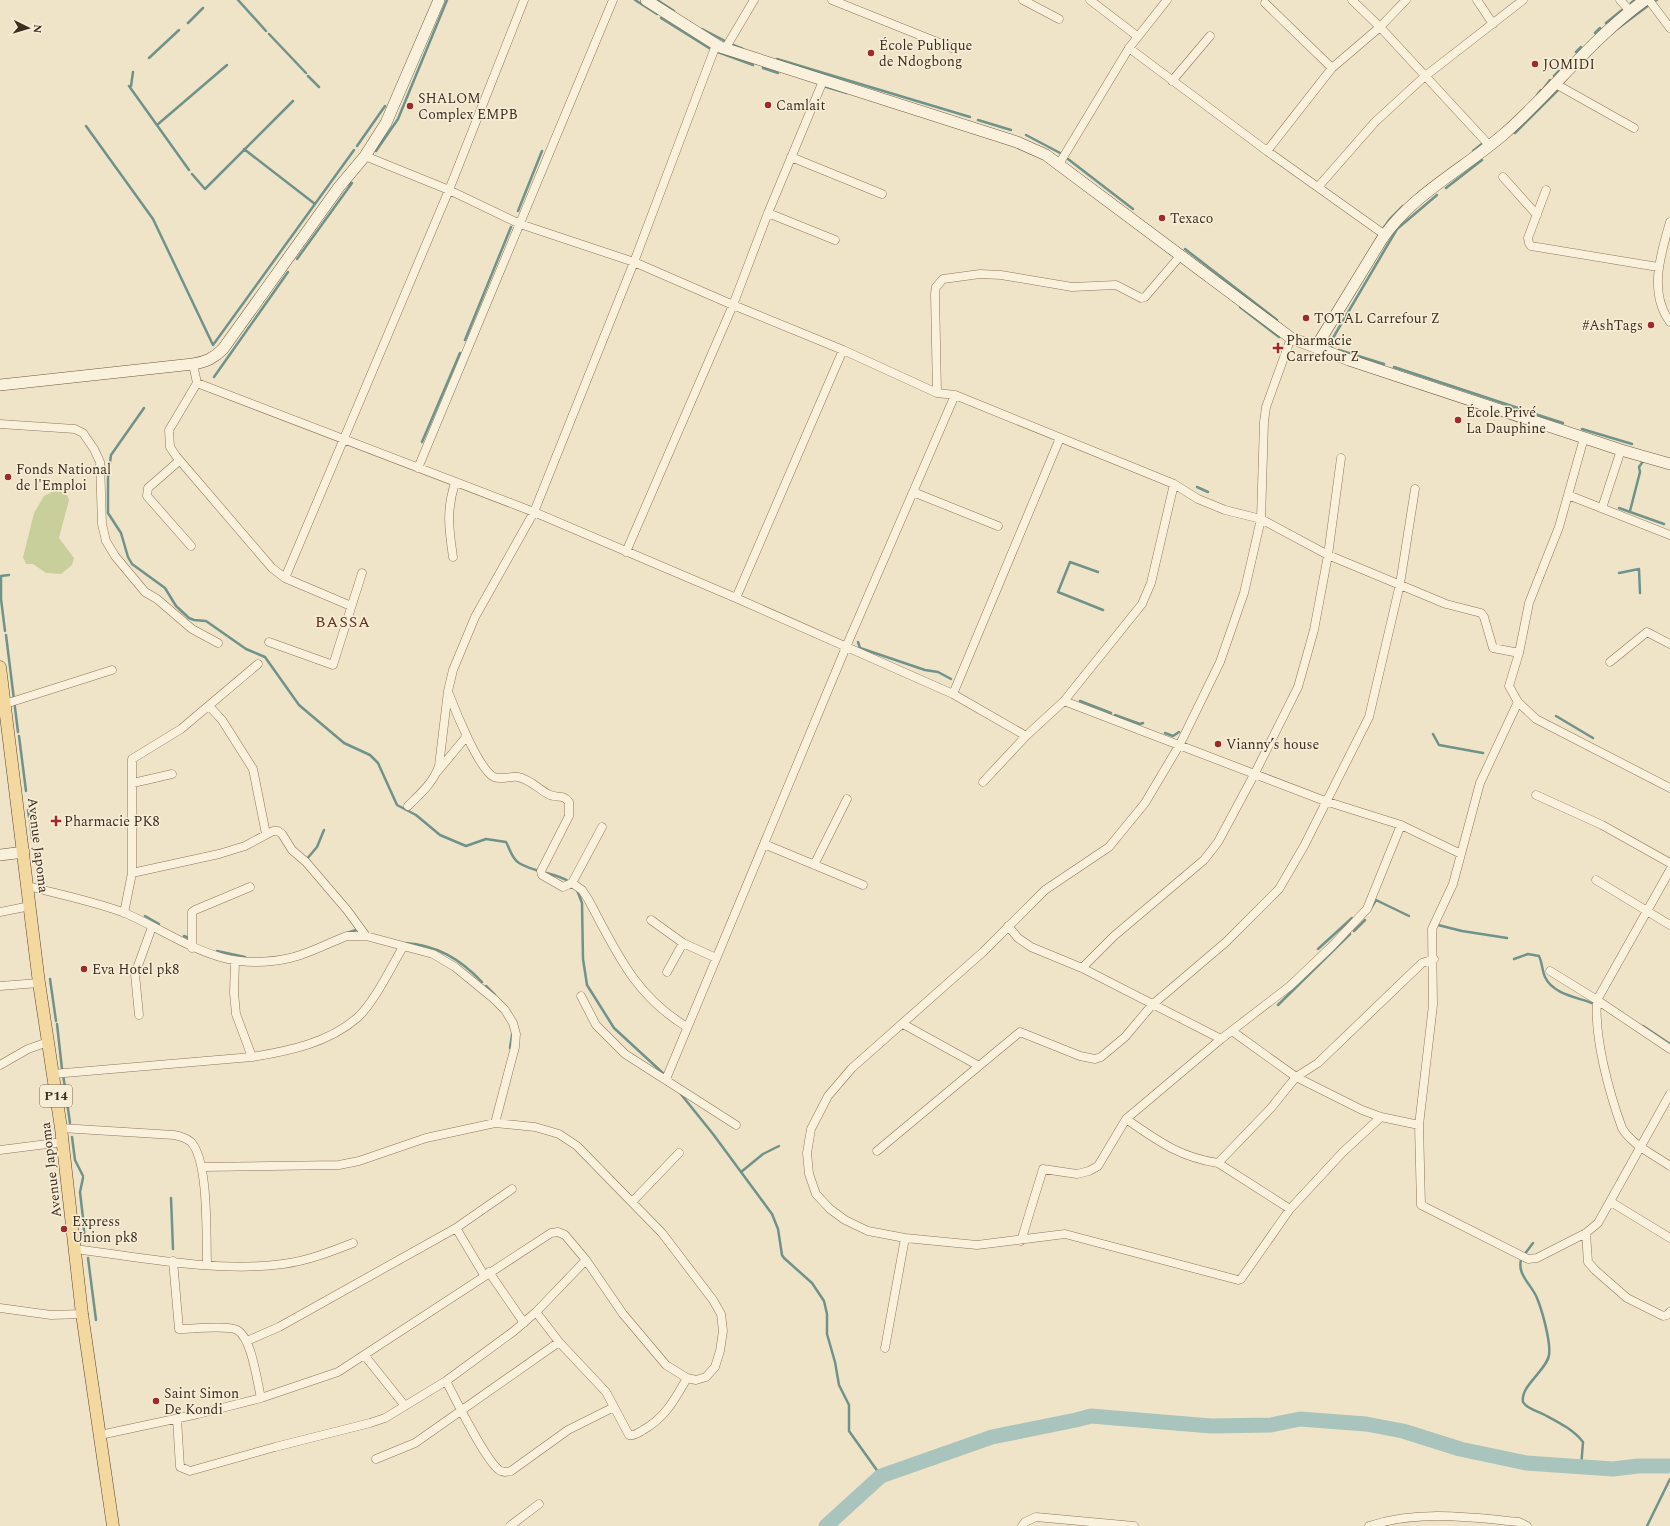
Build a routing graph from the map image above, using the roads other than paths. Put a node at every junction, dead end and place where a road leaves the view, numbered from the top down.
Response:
1 (439, 0) edge
2 (524, 0) edge
3 (613, 0) edge
4 (646, 0) edge
5 (754, 0) edge
6 (832, 0) edge
7 (1023, 0) edge
8 (1090, 0) edge
9 (1167, 0) edge
10 (1352, 0) edge
11 (1406, 0) edge
12 (1477, 0) edge
13 (1523, 0) edge
14 (1620, 0) edge
15 (1645, 0) edge
16 (1649, 0) edge
17 (1265, 3) dead end
18 (1630, 11) junction
19 (1059, 19) dead end
20 (1493, 24) junction
21 (1380, 28) junction
22 (1670, 28) edge
23 (1138, 36) junction
24 (1210, 36) dead end
25 (720, 47) junction
26 (952, 48) dead end
27 (1129, 48) junction
28 (1332, 68) junction
29 (1424, 77) junction
30 (1172, 80) junction
31 (823, 81) junction
32 (1554, 83) junction
33 (1634, 128) dead end
34 (1489, 145) junction
35 (1268, 151) junction
36 (366, 156) junction
37 (791, 157) junction
38 (1059, 164) junction
39 (1503, 177) dead end
40 (1318, 187) junction
41 (449, 190) junction
42 (1546, 190) dead end
43 (882, 194) dead end
44 (768, 213) junction
45 (1537, 215) junction
46 (1670, 222) edge
47 (520, 224) junction
48 (1385, 234) junction
49 (835, 240) dead end
50 (1181, 255) junction
51 (634, 262) junction
52 (1658, 267) junction
53 (733, 305) junction
54 (1670, 322) edge
55 (1291, 338) junction
56 (1316, 347) junction
57 (843, 350) junction
58 (194, 364) junction
59 (197, 384) junction
60 (0, 385) edge
61 (937, 393) junction
62 (955, 395) junction
63 (0, 424) edge
64 (1060, 438) junction
65 (1584, 438) junction
66 (342, 440) junction
67 (1621, 450) junction
68 (1341, 458) dead end
69 (179, 461) junction
70 (1670, 464) edge
71 (418, 468) junction
72 (455, 483) junction
73 (1174, 484) junction
74 (1415, 489) dead end
75 (913, 492) junction
76 (1568, 495) junction
77 (1602, 508) junction
78 (534, 512) junction
79 (1261, 519) junction
80 (998, 526) dead end
81 (1670, 535) edge
82 (192, 546) dead end
83 (626, 552) junction
84 (1328, 555) junction
85 (453, 557) dead end
86 (362, 573) dead end
87 (285, 578) junction
88 (1400, 584) junction
89 (736, 598) junction
90 (352, 606) junction
91 (269, 642) dead end
92 (218, 643) dead end
93 (1670, 644) edge
94 (846, 646) junction
95 (1518, 653) junction
96 (1610, 662) dead end
97 (258, 664) dead end
98 (0, 667) edge
99 (112, 670) dead end
100 (448, 691) junction
101 (953, 694) junction
102 (1064, 700) junction
103 (1518, 702) junction
104 (4, 704) junction
105 (209, 706) junction
106 (4, 727) edge
107 (1026, 736) junction
108 (466, 737) junction
109 (1180, 744) junction
110 (1255, 773) junction
111 (172, 774) dead end
112 (983, 782) dead end
113 (133, 783) junction
114 (431, 783) junction
115 (1670, 788) edge
116 (1536, 795) dead end
117 (847, 799) dead end
118 (1325, 801) junction
119 (408, 806) dead end
120 (1401, 825) junction
121 (602, 827) dead end
122 (266, 834) junction
123 (764, 844) junction
124 (24, 852) junction
125 (1460, 854) junction
126 (0, 855) edge
127 (1670, 863) edge
128 (814, 865) junction
129 (1670, 870) edge
130 (132, 873) junction
131 (1596, 880) dead end
132 (572, 883) junction
133 (864, 885) dead end
134 (28, 886) junction
135 (250, 887) dead end
136 (30, 906) junction
137 (1646, 911) junction
138 (0, 912) edge
139 (124, 913) junction
140 (651, 920) dead end
141 (1670, 925) edge
142 (1008, 926) junction
143 (152, 927) junction
144 (366, 936) junction
145 (683, 944) junction
146 (404, 947) junction
147 (192, 948) junction
148 (716, 958) junction
149 (1434, 959) junction
150 (235, 961) junction
151 (1082, 968) junction
152 (1550, 971) dead end
153 (667, 972) dead end
154 (39, 983) junction
155 (0, 986) edge
156 (581, 996) dead end
157 (1597, 1000) junction
158 (1152, 1005) junction
159 (139, 1015) dead end
160 (903, 1024) junction
161 (687, 1028) junction
162 (1232, 1032) junction
163 (1221, 1040) junction
164 (48, 1042) junction
165 (1670, 1049) edge
166 (252, 1057) junction
167 (0, 1065) edge
168 (979, 1066) junction
169 (53, 1074) junction
170 (1296, 1077) junction
171 (666, 1079) junction
172 (1670, 1094) edge
173 (1381, 1117) junction
174 (1126, 1119) junction
175 (495, 1123) junction
176 (1419, 1125) junction
177 (736, 1126) dead end
178 (61, 1128) junction
179 (63, 1142) junction
180 (1640, 1147) junction
181 (0, 1150) edge
182 (877, 1151) dead end
183 (679, 1153) dead end
184 (1218, 1163) junction
185 (1670, 1166) edge
186 (202, 1167) junction
187 (512, 1189) dead end
188 (632, 1202) junction
189 (1611, 1202) junction
190 (1290, 1209) junction
191 (456, 1228) junction
192 (1586, 1233) junction
193 (905, 1238) junction
194 (1670, 1238) edge
195 (1021, 1241) junction
196 (353, 1243) dead end
197 (75, 1249) junction
198 (586, 1260) junction
199 (173, 1261) junction
200 (207, 1264) junction
201 (487, 1274) junction
202 (0, 1308) edge
203 (536, 1312) junction
204 (1670, 1312) edge
205 (82, 1314) junction
206 (524, 1323) junction
207 (247, 1342) junction
208 (559, 1342) junction
209 (885, 1348) dead end
210 (365, 1356) junction
211 (687, 1378) junction
212 (446, 1381) junction
213 (260, 1398) junction
214 (405, 1406) junction
215 (614, 1407) junction
216 (462, 1410) junction
217 (177, 1419) junction
218 (100, 1435) junction
219 (376, 1459) dead end
220 (539, 1504) dead end
221 (113, 1526) edge
222 (510, 1526) edge
223 (1022, 1526) edge
224 (1134, 1526) edge
225 (1370, 1526) edge
226 (1527, 1526) edge

1 - 36 main road
2 - 41 street
3 - 47 street
4 - 25 main road
5 - 25 street
6 - 26 street
7 - 19 street
8 - 23 street
9 - 23 street
10 - 21 street
11 - 21 street
12 - 20 street
13 - 20 street
14 - 18 street
15 - 18 main road
16 - 22 street
17 - 28 street
18 - 32 main road
20 - 29 street
21 - 28 street
21 - 29 street
23 - 27 street
24 - 30 street
25 - 31 main road
25 - 51 street
27 - 30 street
27 - 38 street
28 - 35 street
29 - 34 street
29 - 40 street
30 - 35 street
31 - 37 street
31 - 38 main road
32 - 33 street
32 - 34 main road
34 - 48 main road
35 - 40 street
36 - 41 street
36 - 58 main road
37 - 43 street
37 - 44 street
38 - 50 main road
39 - 45 street
40 - 48 street
41 - 47 street
41 - 66 street
42 - 45 street
44 - 49 street
44 - 53 street
45 - 52 street
46 - 52 street
47 - 51 street
47 - 71 street
48 - 56 main road
50 - 55 main road
50 - 61 street
51 - 53 street
51 - 78 street
52 - 54 street
53 - 57 street
53 - 83 street
55 - 56 main road
55 - 79 street
56 - 65 main road
57 - 61 street
57 - 89 street
58 - 59 street
58 - 60 main road
59 - 66 street
59 - 69 street
61 - 62 street
62 - 64 street
62 - 75 street
63 - 92 street
64 - 73 street
64 - 101 street
65 - 67 main road
65 - 76 street
66 - 71 street
66 - 87 street
67 - 70 main road
67 - 77 street
68 - 84 street
69 - 82 street
69 - 87 street
71 - 72 street
72 - 78 street
72 - 85 street
73 - 79 street
73 - 102 street
74 - 88 street
75 - 80 street
75 - 94 street
76 - 77 street
76 - 95 street
77 - 81 street
78 - 83 street
78 - 100 street
79 - 84 street
79 - 109 street
83 - 89 street
84 - 88 street
84 - 110 street
86 - 90 street
87 - 90 street
88 - 95 street
88 - 118 street
89 - 94 street
90 - 91 street
93 - 96 street
94 - 101 street
94 - 123 street
95 - 103 street
97 - 105 street
98 - 104 main road, Avenue Japoma / P14
99 - 104 street
100 - 108 street
100 - 114 street
101 - 107 street
102 - 107 street
102 - 109 street
103 - 115 street
103 - 125 street
104 - 106 main road, Avenue Japoma / P14
105 - 113 street
105 - 122 street
106 - 124 main road, Avenue Japoma / P14
107 - 112 street
108 - 114 street
108 - 132 street
109 - 110 street
109 - 142 street
110 - 118 street
110 - 151 street
111 - 113 street
113 - 130 street
114 - 119 street
116 - 127 street
117 - 128 street
118 - 120 street
118 - 158 street
120 - 125 street
120 - 162 street
121 - 132 street
122 - 130 street
122 - 144 street
123 - 128 street
123 - 148 street
124 - 126 main road
124 - 134 main road, Avenue Japoma / P14
125 - 149 street
128 - 133 street
129 - 137 street
130 - 139 street
131 - 137 street
132 - 161 street
134 - 136 main road, Avenue Japoma / P14
134 - 139 street
135 - 147 street
136 - 138 street
136 - 154 main road, Avenue Japoma / P14
137 - 141 street
137 - 157 street
139 - 143 street
140 - 145 street
142 - 151 street
142 - 160 street
143 - 147 street
143 - 159 street
144 - 146 street
144 - 150 street
145 - 148 street
145 - 153 street
146 - 166 street
146 - 175 street
147 - 150 street
148 - 161 street
149 - 170 street
149 - 176 street
150 - 166 street
151 - 158 street
152 - 157 street
154 - 155 street
154 - 164 main road, Avenue Japoma / P14
156 - 171 street
157 - 165 street
157 - 180 street
158 - 163 street
158 - 168 street
160 - 168 street
160 - 193 street
161 - 171 street
162 - 163 street
162 - 170 street
163 - 174 street
164 - 167 street
164 - 169 main road, Avenue Japoma / P14
166 - 169 street
168 - 182 street
169 - 178 main road, Avenue Japoma / P14
170 - 173 street
170 - 184 street
171 - 177 street
172 - 180 street
173 - 176 street
173 - 190 street
174 - 184 street
174 - 195 street
175 - 186 street
175 - 188 street
176 - 192 street
178 - 179 main road, Avenue Japoma / P14
178 - 186 street
179 - 181 street
179 - 197 main road, Avenue Japoma / P14
180 - 185 street
180 - 189 street
183 - 188 street
184 - 190 street
186 - 200 street
187 - 191 street
188 - 211 street
189 - 192 street
189 - 194 street
190 - 195 street
191 - 201 street
191 - 207 street
192 - 204 street
193 - 195 street
193 - 209 street
196 - 200 street
197 - 199 street
197 - 205 main road, Avenue Japoma / P14
198 - 201 street
198 - 203 street
198 - 211 street
199 - 200 street
199 - 207 street
201 - 206 street
201 - 210 street
202 - 205 street
203 - 206 street
203 - 208 street
205 - 218 main road, Avenue Japoma / P14
206 - 212 street
207 - 213 street
208 - 215 street
208 - 216 street
210 - 213 street
210 - 214 street
211 - 215 street
212 - 214 street
212 - 216 street
213 - 217 street
214 - 217 street
215 - 216 street
216 - 219 street
217 - 218 street
218 - 221 main road, Avenue Japoma / P14
220 - 222 street
223 - 224 street
225 - 226 street

